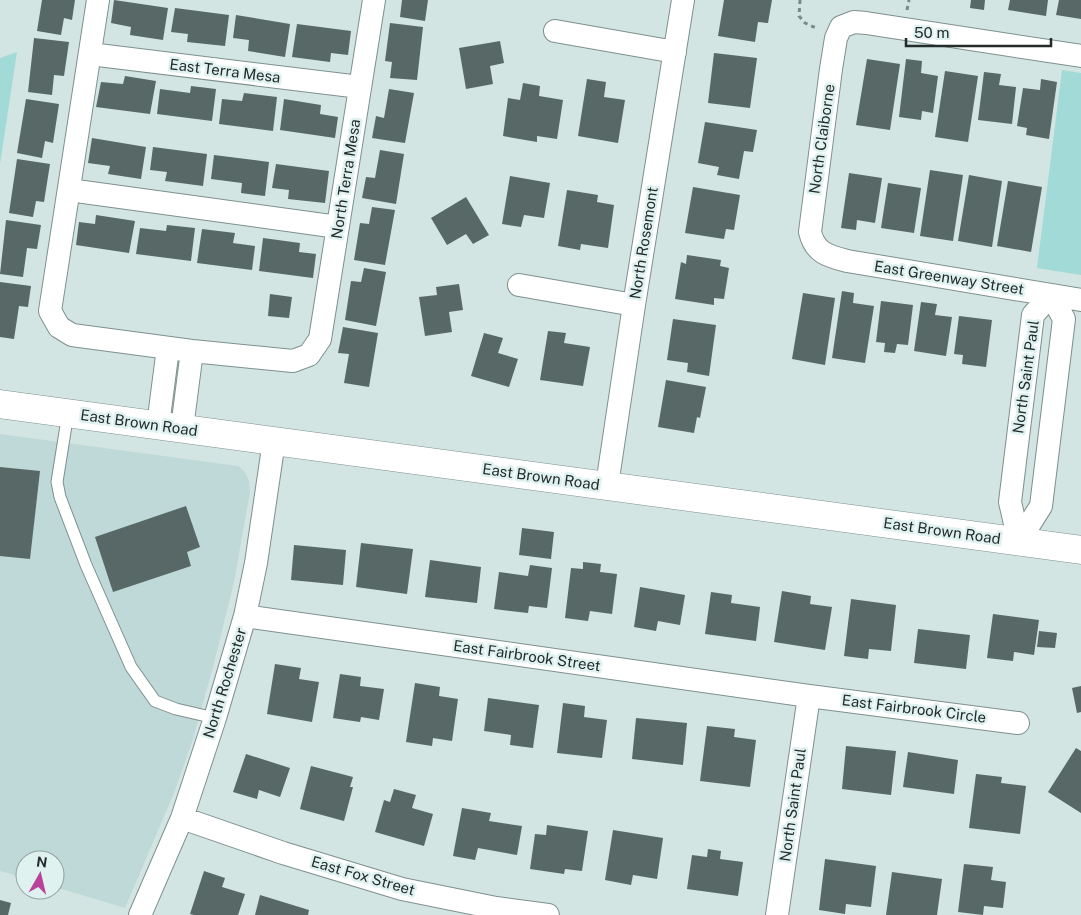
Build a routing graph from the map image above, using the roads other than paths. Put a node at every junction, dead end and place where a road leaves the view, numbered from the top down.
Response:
1 (98, 0) edge
2 (374, 0) edge
3 (683, 0) edge
4 (555, 32) dead end
5 (675, 52) junction
6 (90, 54) junction
7 (1081, 56) edge
8 (360, 87) junction
9 (69, 190) junction
10 (338, 227) junction
11 (818, 250) joint
12 (519, 285) dead end
13 (1051, 295) junction
14 (1081, 300) edge
15 (634, 305) junction
16 (168, 348) junction
17 (192, 351) junction
18 (0, 404) edge
19 (68, 413) junction
20 (170, 427) junction
21 (274, 441) junction
22 (607, 486) junction
23 (1019, 541) junction
24 (1081, 550) edge
25 (245, 616) junction
26 (809, 696) junction
27 (215, 718) junction
28 (1018, 723) dead end
29 (182, 818) junction
30 (140, 915) edge
31 (548, 915) edge
32 (777, 915) edge

1 - 6 street
2 - 8 street, North Terra Mesa
3 - 5 street, North Rosemont
4 - 5 street
5 - 15 street, North Rosemont
6 - 8 street, East Terra Mesa
6 - 9 street
7 - 11 street, North Claiborne
8 - 10 street, North Terra Mesa
9 - 10 street
9 - 16 street
10 - 17 street, North Terra Mesa
11 - 13 street, East Greenway Street
12 - 15 street
13 - 14 street, East Greenway Street
13 - 23 street, North Saint Paul
13 - 23 street, North Saint Paul
15 - 22 street, North Rosemont
16 - 17 street
16 - 20 street
17 - 20 street
18 - 19 main road, East Brown Road
19 - 20 main road, East Brown Road
19 - 27 lane
20 - 21 main road, East Brown Road
21 - 22 main road, East Brown Road
21 - 25 street, North Rochester
22 - 23 main road, East Brown Road
23 - 24 main road, East Brown Road
25 - 26 street, East Fairbrook Street
25 - 27 street, North Rochester
26 - 28 street, East Fairbrook Circle
26 - 32 street, North Saint Paul
27 - 29 street, North Rochester
29 - 30 street, North Rochester
29 - 31 street, East Fox Street

